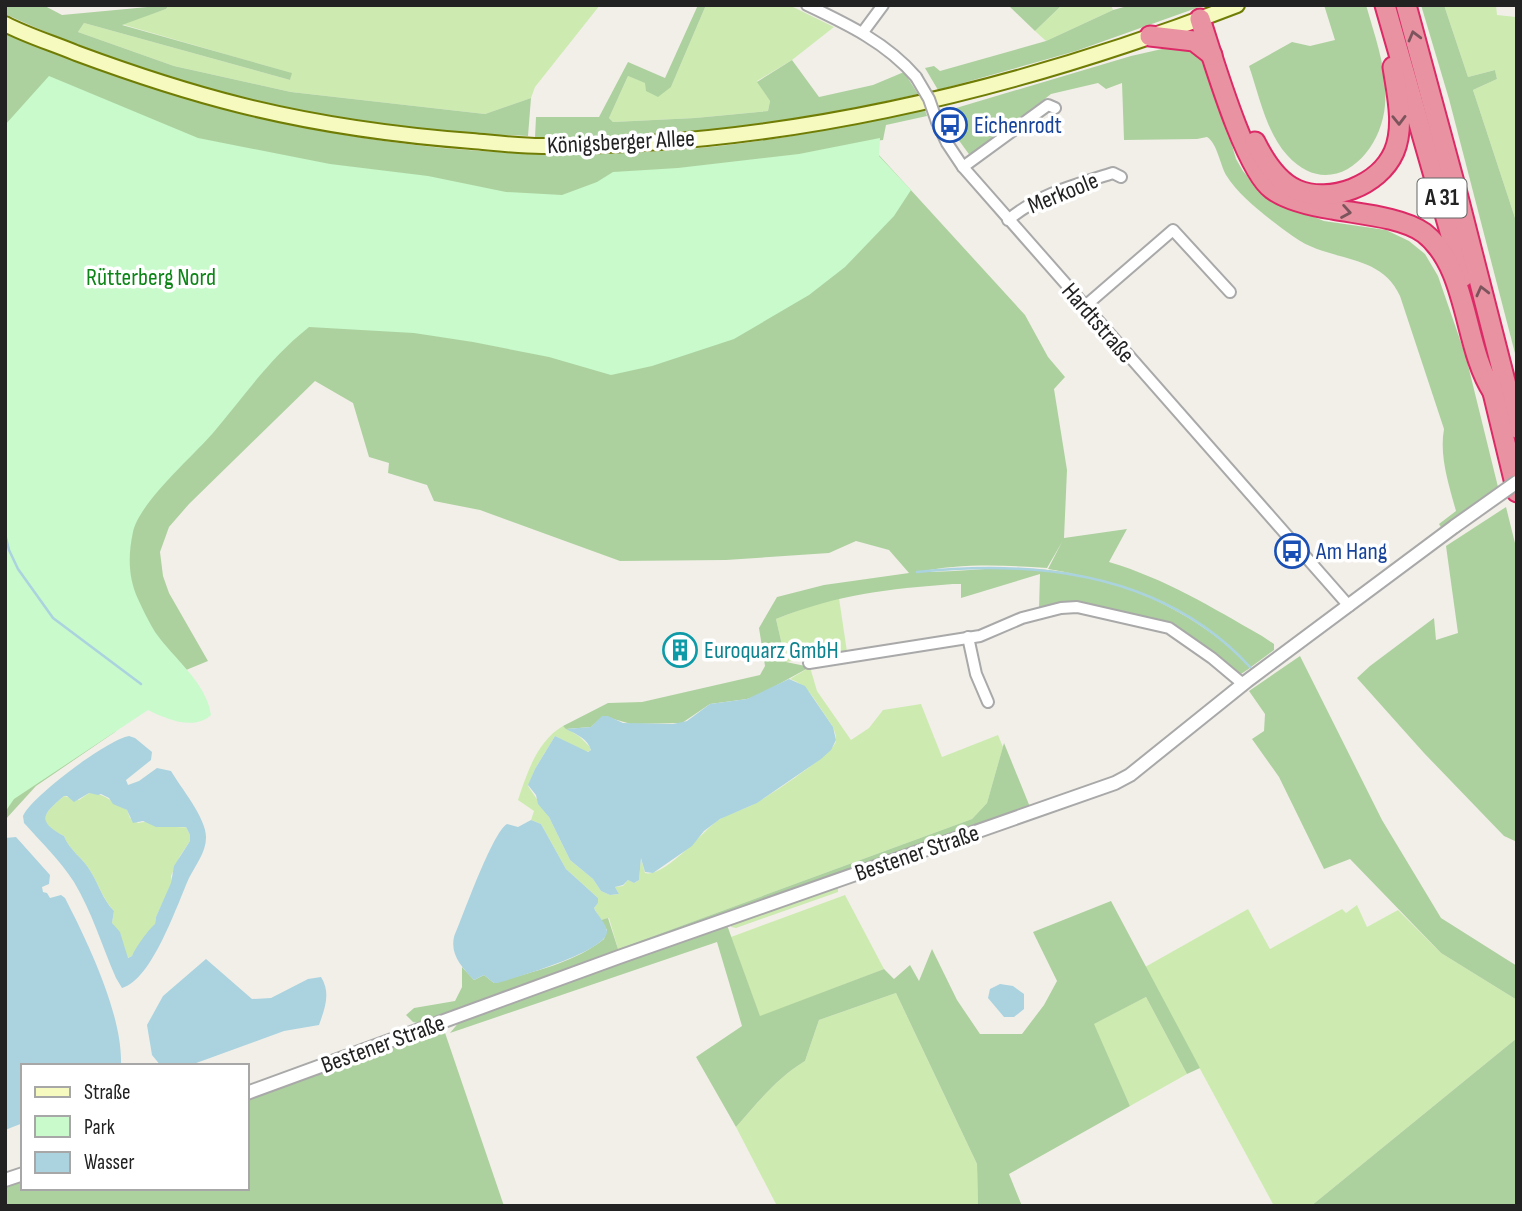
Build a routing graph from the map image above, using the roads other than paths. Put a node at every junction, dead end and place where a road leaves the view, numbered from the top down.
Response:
1 (807, 5) edge
2 (883, 5) edge
3 (1237, 5) edge
4 (1377, 5) edge
5 (1385, 5) edge
6 (1406, 5) edge
7 (1206, 17) junction
8 (5, 24) edge
9 (863, 32) junction
10 (1150, 36) junction
11 (1212, 55) junction
12 (1055, 108) dead end
13 (963, 167) junction
14 (1121, 177) dead end
15 (1008, 220) junction
16 (1230, 292) dead end
17 (1084, 307) junction
18 (1493, 392) junction
19 (1517, 428) edge
20 (1517, 482) edge
21 (1517, 492) edge
22 (1349, 606) junction
23 (968, 638) junction
24 (808, 663) dead end
25 (1245, 682) junction
26 (988, 702) dead end
27 (248, 1093) edge

1 - 9 street, Hardtstraße
2 - 9 street
3 - 7 main road, Königsberger Allee
4 -> 7 highway
5 - 18 highway, A 31
19 -> 6 highway, A 31
7 - 10 main road, Königsberger Allee
7 - 11 highway
8 - 10 main road, Königsberger Allee
9 - 13 street, Hardtstraße, bridge
10 - 11 highway
11 -> 18 highway
12 - 13 street
13 - 15 street, Hardtstraße
14 - 15 street, Merkoole
15 - 17 street, Hardtstraße
16 - 17 street
17 - 22 street, Hardtstraße
18 - 21 highway, A 31
20 - 22 street, Bestener Straße, bridge
22 - 25 street, Bestener Straße
23 - 24 street
23 - 25 street
23 - 26 street
25 - 27 street, Bestener Straße

